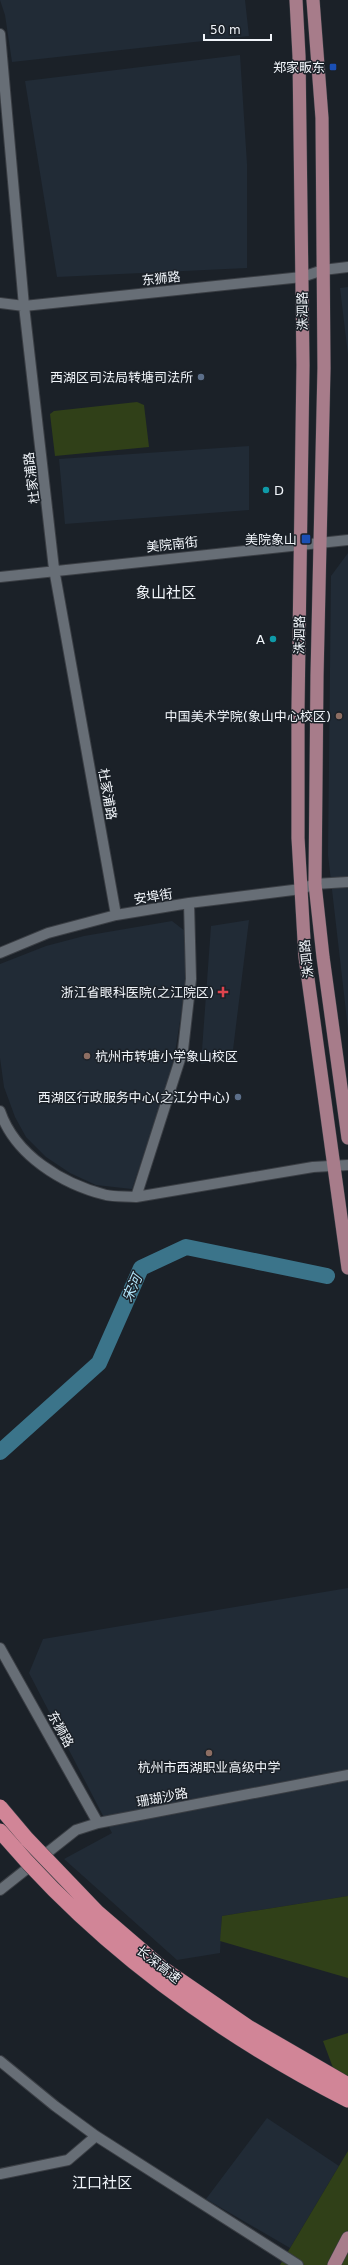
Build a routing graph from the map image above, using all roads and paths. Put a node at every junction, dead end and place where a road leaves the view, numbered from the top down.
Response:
1 (296, 0) edge
2 (313, 0) edge
3 (0, 34) edge
4 (3, 100) edge
5 (348, 267) edge
6 (323, 270) junction
7 (302, 277) junction
8 (0, 303) edge
9 (24, 306) junction
10 (348, 540) edge
11 (321, 542) junction
12 (300, 544) junction
13 (54, 569) junction
14 (0, 577) edge
15 (348, 882) edge
16 (315, 884) junction
17 (301, 890) junction
18 (189, 903) junction
19 (116, 915) junction
20 (0, 953) edge
21 (0, 1111) edge
22 (348, 1138) edge
23 (348, 1165) edge
24 (334, 1167) junction
25 (136, 1197) junction
26 (348, 1268) edge
27 (0, 1648) edge
28 (348, 1775) edge
29 (0, 1807) edge
30 (98, 1823) junction
31 (0, 1831) edge
32 (0, 1890) edge
33 (0, 2061) edge
34 (348, 2085) edge
35 (348, 2100) edge
36 (96, 2136) junction
37 (0, 2174) edge
38 (348, 2238) edge
39 (298, 2265) edge
40 (334, 2265) edge

1 - 7 main road, 洙泗路
2 - 6 main road, 洙泗路
3 - 4 street, 杜家浦路
4 - 9 street, 杜家浦路
5 - 6 street, 东狮路
6 - 7 street, 东狮路
6 - 11 main road, 洙泗路
7 - 9 street, 东狮路
7 - 12 main road, 洙泗路
8 - 9 street, 东狮路
9 - 13 street, 杜家浦路
10 - 11 street, 美院南街
11 - 12 street, 美院南街
11 - 16 main road, 洙泗路
12 - 13 street, 美院南街
12 - 17 main road, 洙泗路
13 - 14 street, 美院南街
13 - 19 street, 杜家浦路
15 - 16 street, 安埠街
16 - 17 street, 安埠街
16 - 22 main road, 洙泗路
17 - 18 street, 安埠街
17 - 24 main road, 洙泗路
18 - 19 street, 安埠街
18 - 25 street
19 - 20 street, 安埠街
21 - 25 street
23 - 24 street
24 - 25 street
24 - 26 main road, 洙泗路
27 - 30 street, 东狮路
28 - 30 street, 珊瑚沙路
29 - 34 highway, 长深高速, bridge
30 - 32 street, 珊瑚沙路
31 - 35 highway, 长深高速, bridge
33 - 36 street
36 - 37 street
36 - 39 street
38 - 40 main road

